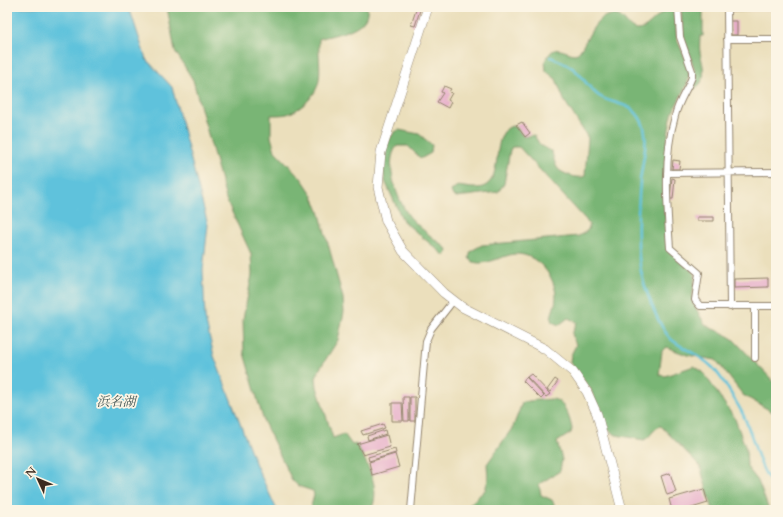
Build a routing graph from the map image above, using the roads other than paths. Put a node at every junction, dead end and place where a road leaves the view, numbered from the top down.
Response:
1 (428, 7) edge
2 (678, 7) edge
3 (727, 7) edge
4 (727, 39) junction
5 (776, 39) edge
6 (776, 172) edge
7 (667, 173) junction
8 (729, 173) junction
9 (453, 301) junction
10 (755, 306) junction
11 (776, 306) edge
12 (730, 307) junction
13 (755, 358) dead end
14 (411, 510) edge
15 (622, 510) edge

1 - 9 street
2 - 7 street
3 - 4 street
4 - 5 street
4 - 8 street
6 - 8 street
7 - 8 street
7 - 12 street
8 - 12 street
9 - 14 street
9 - 15 street
10 - 11 street
10 - 12 street
10 - 13 street

